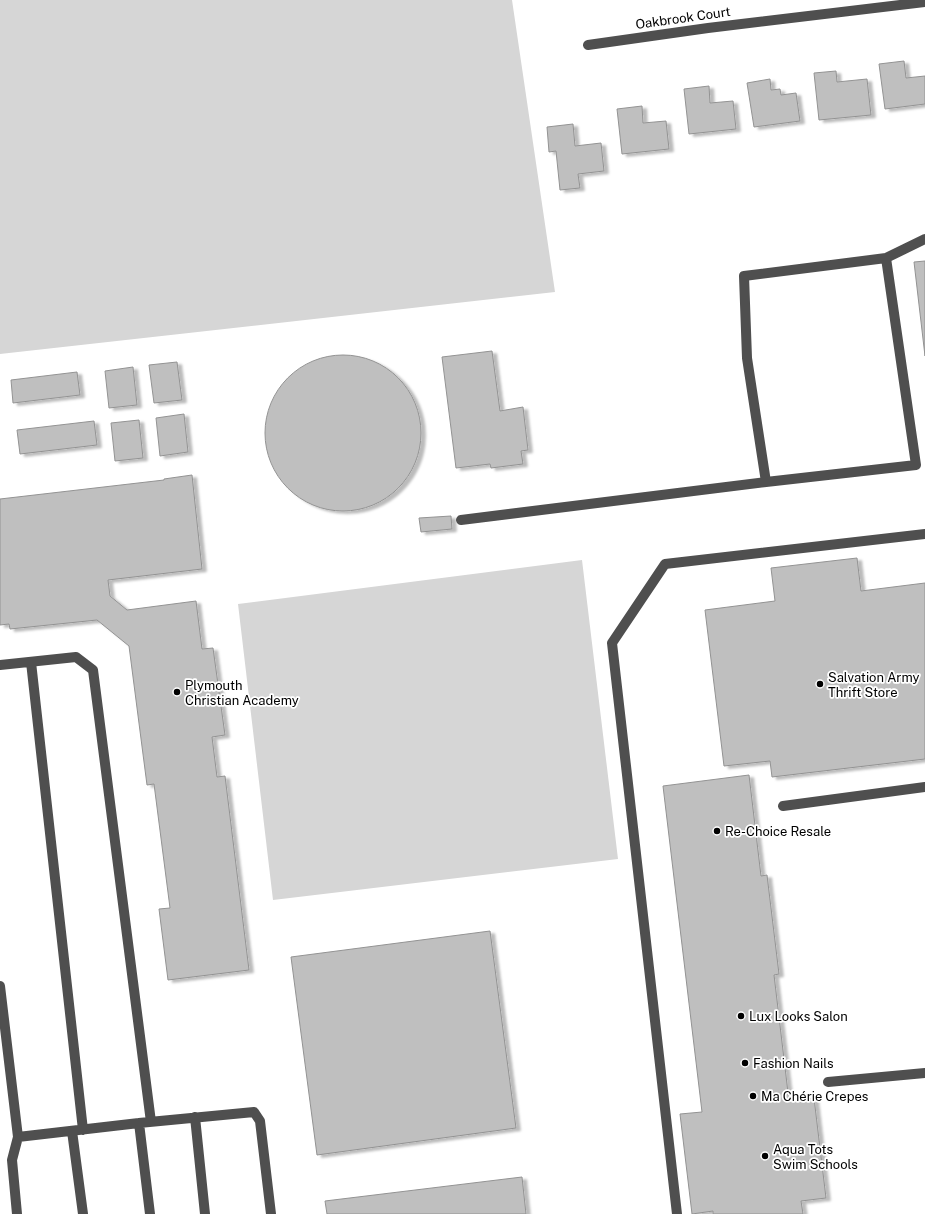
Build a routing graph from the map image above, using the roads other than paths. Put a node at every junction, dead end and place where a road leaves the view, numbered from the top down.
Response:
1 (925, 2) edge
2 (588, 45) dead end
3 (925, 239) edge
4 (886, 258) junction
5 (920, 467) edge
6 (766, 482) junction
7 (462, 520) dead end
8 (925, 534) edge
9 (31, 662) junction
10 (0, 665) edge
11 (925, 788) edge
12 (783, 806) dead end
13 (0, 986) edge
14 (925, 1073) edge
15 (828, 1082) dead end
16 (195, 1117) junction
17 (151, 1122) junction
18 (139, 1123) junction
19 (78, 1130) junction
20 (18, 1138) junction
21 (17, 1214) edge
22 (83, 1214) edge
23 (150, 1214) edge
24 (205, 1214) edge
25 (271, 1214) edge
26 (677, 1214) edge

1 - 2 street, Oakbrook Court
3 - 4 street
4 - 5 street
4 - 6 street
5 - 6 street
6 - 7 street
8 - 26 street
9 - 10 street
9 - 17 street
9 - 19 street
11 - 12 street
13 - 20 street
14 - 15 street
16 - 17 street
16 - 24 street
16 - 25 street
17 - 18 street
18 - 19 street
18 - 23 street
19 - 20 street
19 - 22 street
20 - 21 street

